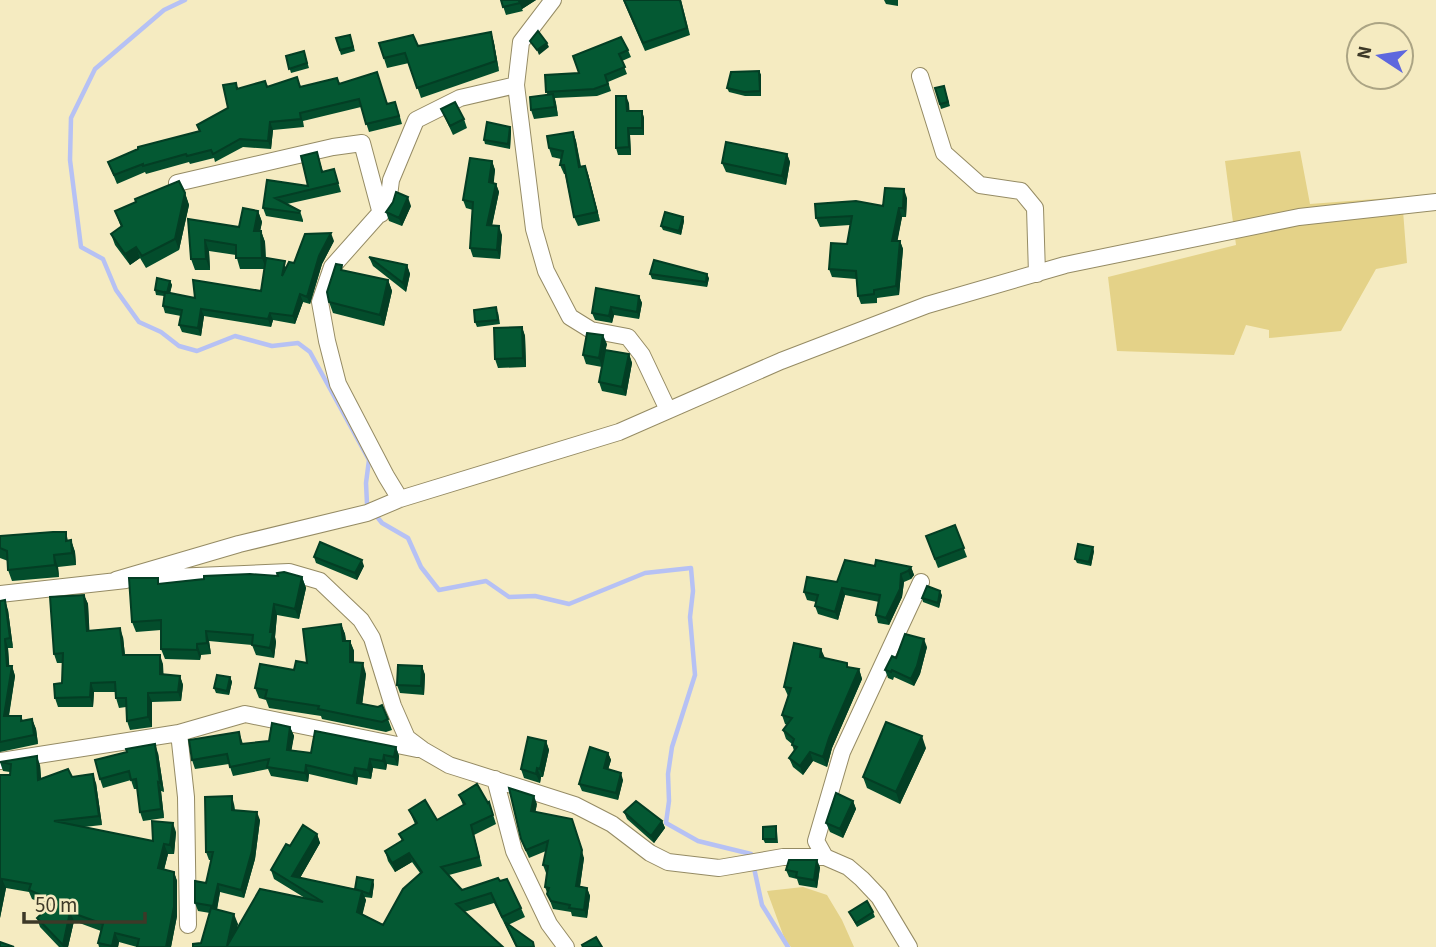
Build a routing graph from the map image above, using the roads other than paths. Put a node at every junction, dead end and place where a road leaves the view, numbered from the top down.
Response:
1 (553, 0) edge
2 (920, 76) dead end
3 (516, 85) junction
4 (177, 183) edge
5 (1436, 202) edge
6 (381, 214) junction
7 (1037, 275) junction
8 (668, 410) junction
9 (400, 499) junction
10 (116, 580) junction
11 (921, 582) dead end
12 (0, 594) edge
13 (179, 733) junction
14 (423, 750) junction
15 (0, 761) edge
16 (495, 779) junction
17 (825, 857) junction
18 (188, 925) dead end
19 (566, 947) edge
20 (909, 947) edge

1 - 3 street
2 - 7 street
3 - 6 street
3 - 8 street
4 - 6 street
5 - 7 street
6 - 9 street
7 - 8 street
8 - 9 street
9 - 10 street
10 - 12 street
10 - 14 street
11 - 17 street
13 - 14 street
13 - 15 street
13 - 18 street
14 - 16 street
16 - 17 street
16 - 19 street
17 - 20 street

